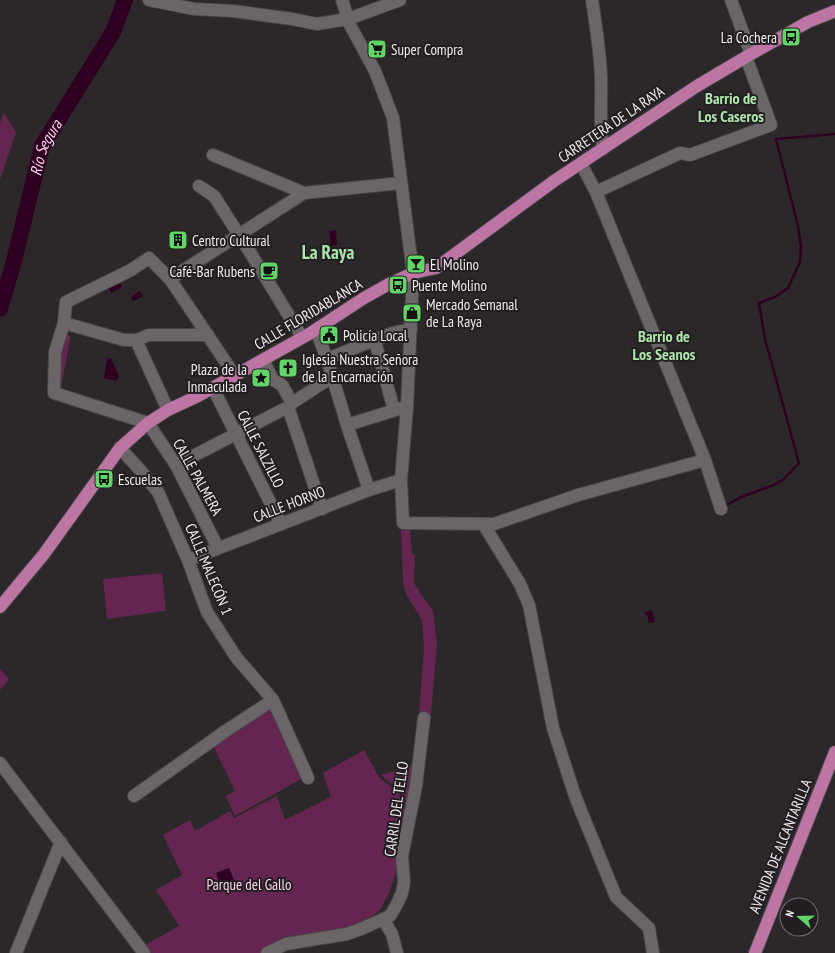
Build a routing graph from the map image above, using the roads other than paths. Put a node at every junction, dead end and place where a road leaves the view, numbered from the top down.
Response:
1 (342, 0) edge
2 (400, 0) edge
3 (592, 0) edge
4 (731, 0) edge
5 (153, 1) edge
6 (835, 11) edge
7 (348, 19) junction
8 (749, 56) junction
9 (603, 149) junction
10 (213, 155) dead end
11 (581, 164) junction
12 (401, 183) junction
13 (199, 186) dead end
14 (596, 192) junction
15 (304, 193) junction
16 (238, 235) junction
17 (413, 272) junction
18 (170, 279) junction
19 (64, 323) junction
20 (411, 329) junction
21 (316, 330) junction
22 (208, 335) junction
23 (302, 337) junction
24 (136, 340) junction
25 (375, 341) junction
26 (327, 359) junction
27 (263, 360) junction
28 (235, 376) junction
29 (334, 382) junction
30 (213, 388) junction
31 (290, 405) junction
32 (407, 407) junction
33 (168, 410) junction
34 (394, 410) junction
35 (148, 423) junction
36 (347, 425) junction
37 (236, 434) junction
38 (120, 448) junction
39 (706, 460) junction
40 (176, 465) junction
41 (401, 480) junction
42 (369, 490) junction
43 (721, 508) dead end
44 (322, 509) junction
45 (281, 524) junction
46 (484, 524) junction
47 (218, 548) junction
48 (188, 560) junction
49 (0, 606) edge
50 (273, 700) junction
51 (424, 718) dead end
52 (835, 752) edge
53 (0, 763) edge
54 (308, 778) dead end
55 (134, 796) dead end
56 (61, 842) junction
57 (383, 919) junction
58 (16, 953) edge
59 (144, 953) edge
60 (267, 953) edge
61 (397, 953) edge
62 (653, 953) edge
63 (755, 953) edge

1 - 7 street
2 - 7 street
3 - 9 street
4 - 8 street
5 - 7 street
6 - 8 main road, CARRETERA DE LA RAYA
7 - 12 street
8 - 9 main road, CARRETERA DE LA RAYA
8 - 14 street
9 - 11 main road, CARRETERA DE LA RAYA
10 - 15 street
11 - 14 street
11 - 17 main road, CARRETERA DE LA RAYA
12 - 15 street
12 - 17 street
13 - 16 street
14 - 39 street
15 - 16 street
16 - 18 street
16 - 23 street
17 - 20 street
17 - 21 main road, CALLE FLORIDABLANCA
18 - 19 street
18 - 22 street
19 - 24 street
19 - 35 street
20 - 25 street
20 - 32 street
21 - 23 main road, CALLE FLORIDABLANCA
21 - 26 street
22 - 24 street
22 - 28 street
23 - 27 main road, CALLE FLORIDABLANCA
24 - 33 street
25 - 26 street
25 - 34 street
26 - 29 street
27 - 28 main road, CALLE FLORIDABLANCA
27 - 31 street
28 - 30 main road, CALLE FLORIDABLANCA
29 - 31 street
29 - 36 street
30 - 33 main road, CALLE FLORIDABLANCA
30 - 37 street, CALLE SALZILLO
31 - 37 street
31 - 44 street
32 - 34 street
32 - 41 street
33 - 35 main road, CALLE FLORIDABLANCA
34 - 36 street
35 - 38 main road, CALLE FLORIDABLANCA
35 - 40 street, CALLE PALMERA
36 - 42 street
37 - 40 street
37 - 45 street, CALLE SALZILLO
38 - 48 street, CALLE MALECÓN 1
38 - 49 main road, CALLE FLORIDABLANCA
39 - 43 street
39 - 46 street
40 - 47 street, CALLE PALMERA
41 - 42 street, CALLE HORNO
41 - 46 street
42 - 44 street, CALLE HORNO
44 - 45 street, CALLE HORNO
45 - 47 street, CALLE HORNO
46 - 62 street
47 - 48 street, CALLE HORNO
48 - 50 street, CALLE MALECÓN 1
50 - 54 street, CALLE MALECÓN 1
50 - 55 street
51 - 57 street, CARRIL DEL TELLO
52 - 63 main road, AVENIDA DE ALCANTARILLA
53 - 56 street
56 - 58 street
56 - 59 street
57 - 60 street, CARRIL DEL TELLO
57 - 61 street

